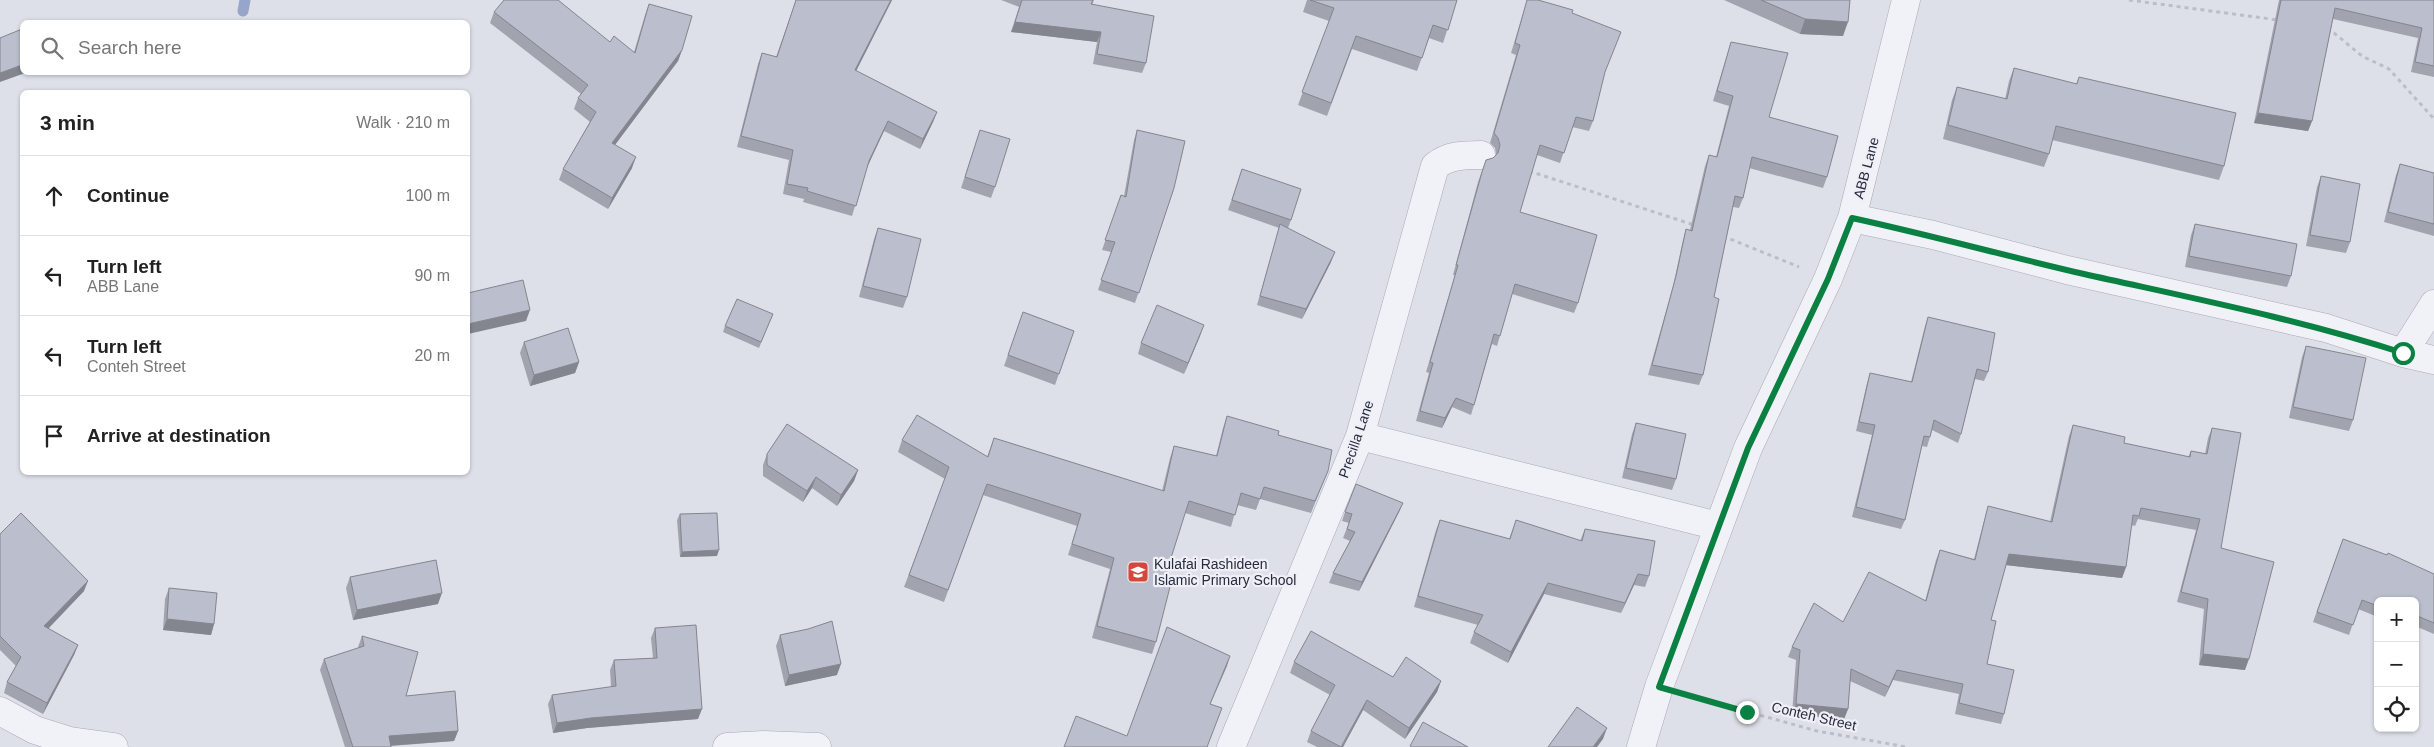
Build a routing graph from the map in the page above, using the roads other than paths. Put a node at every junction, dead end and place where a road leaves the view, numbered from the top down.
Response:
1 (1906, 0) edge
2 (1481, 155) dead end
3 (1852, 218) junction
4 (2434, 304) edge
5 (2403, 353) junction
6 (2434, 360) edge
7 (1360, 436) junction
8 (1718, 526) junction
9 (0, 711) edge
10 (114, 747) edge
11 (727, 747) edge
12 (817, 747) edge
13 (1231, 747) edge
14 (1641, 747) edge

1 - 3 street, ABB Lane
2 - 7 street, Precilla Lane
3 - 5 street
3 - 8 street, ABB Lane
4 - 5 street
5 - 6 street
7 - 8 street
7 - 13 street, Precilla Lane
8 - 14 street, ABB Lane
9 - 10 street
11 - 12 street

